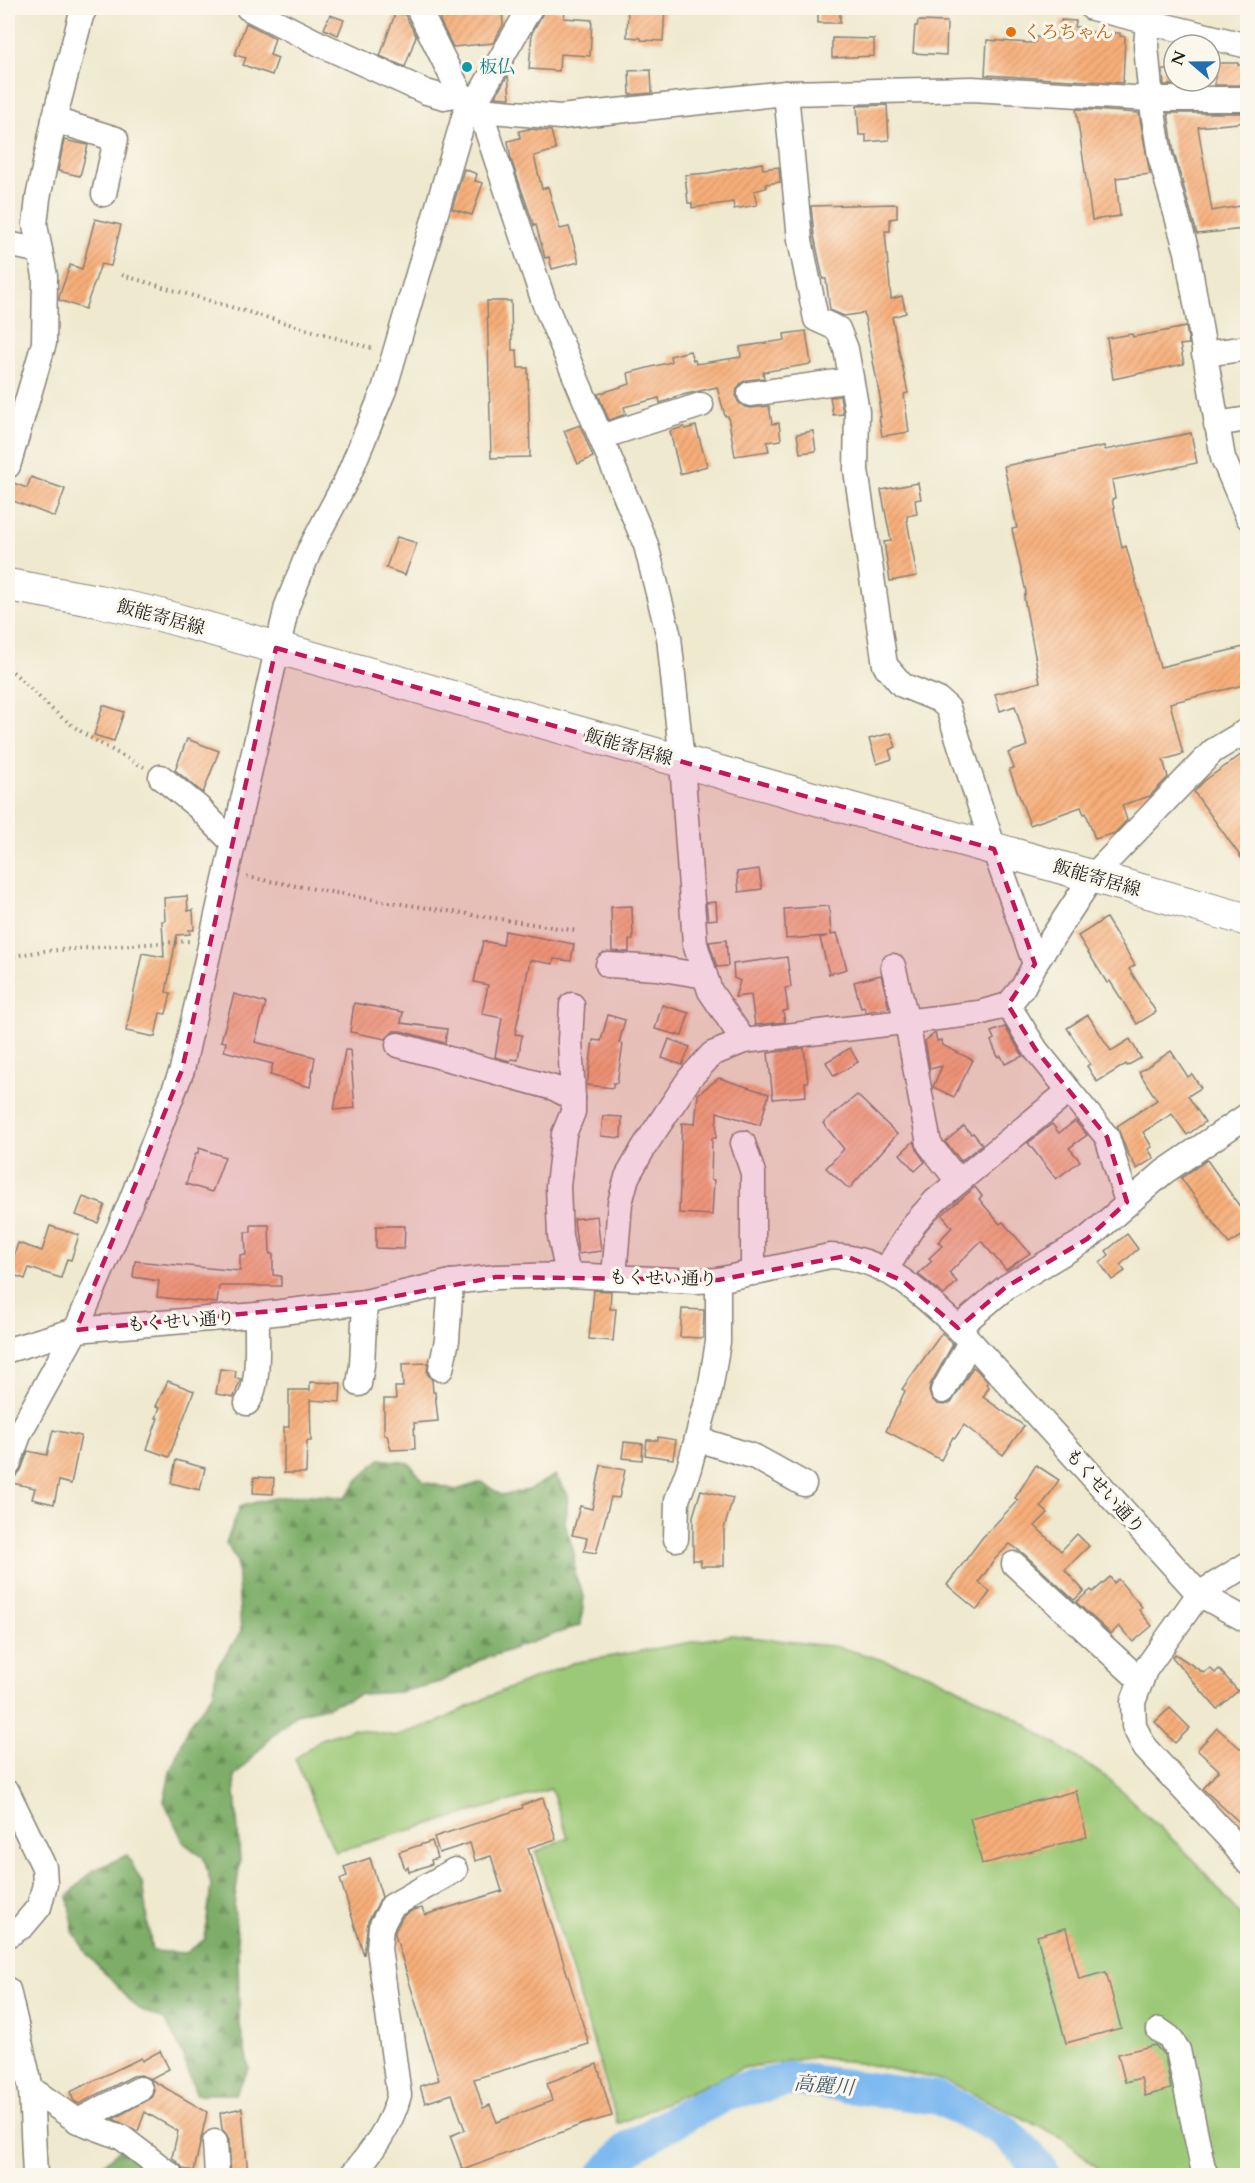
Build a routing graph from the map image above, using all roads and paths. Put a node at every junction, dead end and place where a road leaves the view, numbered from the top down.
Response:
1 (85, 8) edge
2 (248, 8) edge
3 (418, 8) edge
4 (530, 8) edge
5 (1092, 8) edge
6 (1149, 15) edge
7 (1248, 46) edge
8 (786, 93) junction
9 (1151, 99) junction
10 (1248, 99) edge
11 (469, 103) junction
12 (54, 120) junction
13 (104, 194) dead end
14 (8, 244) edge
15 (40, 251) junction
16 (122, 275) dead end
17 (1248, 348) edge
18 (1204, 354) junction
19 (395, 355) junction
20 (851, 380) junction
21 (750, 394) dead end
22 (701, 405) dead end
23 (1248, 419) edge
24 (1216, 424) junction
25 (601, 437) junction
26 (8, 466) edge
27 (1248, 517) edge
28 (8, 585) edge
29 (276, 648) junction
30 (8, 668) edge
31 (1248, 730) edge
32 (682, 762) junction
33 (161, 777) joint
34 (233, 843) junction
35 (994, 849) junction
36 (226, 873) junction
37 (1092, 877) junction
38 (1248, 920) edge
39 (578, 932) dead end
40 (212, 940) junction
41 (8, 957) edge
42 (1035, 964) junction
43 (608, 965) dead end
44 (894, 966) dead end
45 (705, 976) junction
46 (572, 1005) dead end
47 (1008, 1005) junction
48 (907, 1022) junction
49 (744, 1041) junction
50 (398, 1045) dead end
51 (1069, 1090) junction
52 (573, 1098) junction
53 (1248, 1115) edge
54 (743, 1143) dead end
55 (958, 1181) junction
56 (1127, 1202) junction
57 (885, 1271) junction
58 (753, 1273) junction
59 (568, 1275) junction
60 (614, 1277) junction
61 (718, 1280) junction
62 (451, 1282) junction
63 (365, 1302) junction
64 (257, 1315) junction
65 (76, 1330) junction
66 (964, 1335) junction
67 (8, 1350) edge
68 (441, 1369) dead end
69 (359, 1384) dead end
70 (943, 1391) dead end
71 (247, 1402) dead end
72 (697, 1439) junction
73 (8, 1465) edge
74 (804, 1484) dead end
75 (676, 1539) dead end
76 (1014, 1564) dead end
77 (1248, 1564) edge
78 (1199, 1594) junction
79 (1248, 1621) edge
80 (1141, 1682) junction
81 (8, 1793) edge
82 (1248, 1863) edge
83 (455, 1870) dead end
84 (8, 1935) edge
85 (8, 1990) edge
86 (1159, 2030) dead end
87 (31, 2089) junction
88 (140, 2089) dead end
89 (78, 2121) junction
90 (215, 2142) dead end
91 (35, 2175) edge
92 (172, 2175) edge
93 (217, 2175) edge
94 (351, 2175) edge
95 (1207, 2175) edge

1 - 12 street
2 - 11 street
3 - 11 street
4 - 11 street
5 - 6 street
6 - 7 street
6 - 9 street
8 - 9 street
8 - 11 street
8 - 20 street
9 - 10 street
9 - 18 street
11 - 19 street
11 - 25 street
12 - 13 street
12 - 15 street
14 - 15 street
15 - 26 street
16 - 19 path
17 - 18 street
18 - 24 street
19 - 29 street
20 - 21 street
20 - 35 street
22 - 25 street
23 - 24 street
24 - 27 street
25 - 32 street
28 - 29 main road, 飯能寄居線
29 - 32 main road, 飯能寄居線
29 - 34 street
30 - 33 path
31 - 37 street
32 - 35 main road, 飯能寄居線
32 - 45 street
33 - 34 street
34 - 36 street
35 - 37 main road, 飯能寄居線
35 - 42 street
36 - 39 path
36 - 40 street
37 - 38 main road, 飯能寄居線
37 - 42 street
40 - 41 path
40 - 65 street
42 - 47 street
43 - 45 street
44 - 48 street
45 - 49 street
46 - 52 street
47 - 48 street
47 - 51 street
48 - 49 street
48 - 55 street
49 - 60 street
50 - 52 street
51 - 55 street
51 - 56 street
52 - 59 street
53 - 56 street
54 - 58 street
55 - 57 street
56 - 66 street
57 - 58 street, もくせい通り
57 - 66 street, もくせい通り
58 - 61 street, もくせい通り
59 - 60 street, もくせい通り
59 - 62 street, もくせい通り
60 - 61 street, もくせい通り
61 - 72 street
62 - 63 street, もくせい通り
62 - 68 street
63 - 64 street, もくせい通り
63 - 69 street
64 - 65 street, もくせい通り
64 - 71 street
65 - 67 street, もくせい通り
65 - 73 street
66 - 70 street
66 - 78 street, もくせい通り
72 - 74 street
72 - 75 street
76 - 80 street
77 - 78 street
78 - 79 street, もくせい通り
78 - 80 street
80 - 82 street
81 - 84 street
83 - 94 street
85 - 87 street
86 - 95 street
87 - 89 street
87 - 91 street
88 - 89 street
89 - 92 street
90 - 93 street

